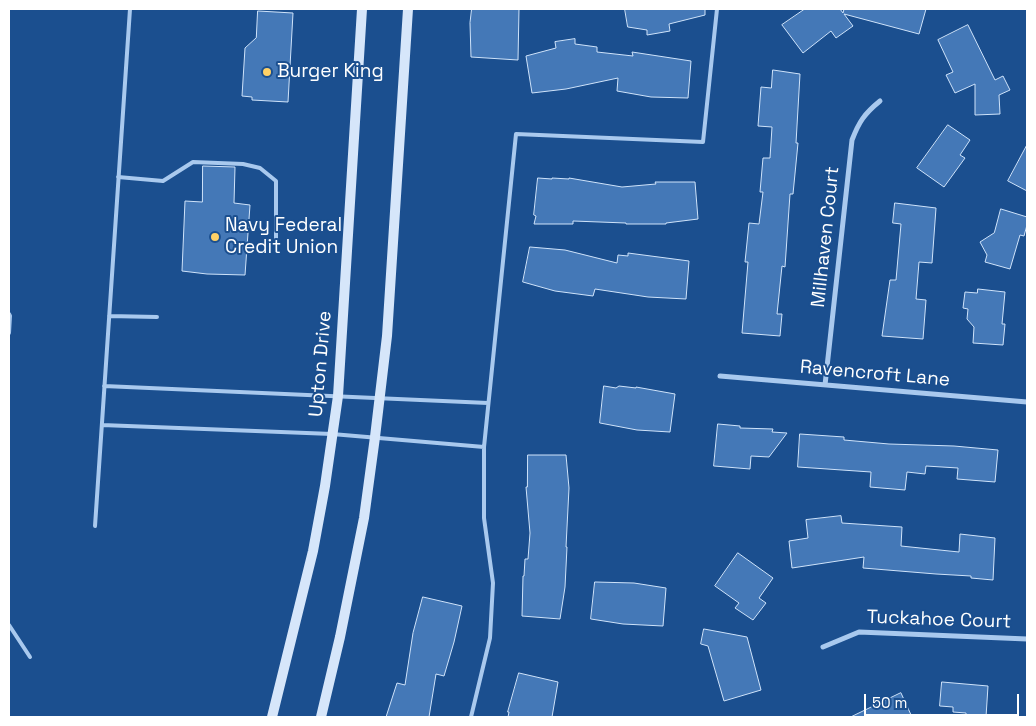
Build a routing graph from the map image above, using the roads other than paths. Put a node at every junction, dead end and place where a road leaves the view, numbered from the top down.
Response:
1 (130, 9) edge
2 (362, 9) edge
3 (408, 9) edge
4 (717, 9) edge
5 (880, 101) dead end
6 (118, 177) junction
7 (276, 244) dead end
8 (9, 314) edge
9 (109, 316) junction
10 (157, 317) dead end
11 (9, 333) edge
12 (720, 376) dead end
13 (824, 385) junction
14 (104, 386) junction
15 (338, 396) junction
16 (380, 398) junction
17 (1027, 402) edge
18 (488, 403) junction
19 (102, 425) junction
20 (332, 434) junction
21 (375, 437) junction
22 (484, 447) junction
23 (95, 526) dead end
24 (9, 625) edge
25 (1027, 638) edge
26 (823, 647) dead end
27 (30, 657) dead end
28 (272, 717) edge
29 (321, 717) edge
30 (471, 717) edge

1 - 6 lane
2 - 15 main road, Upton Drive
3 - 16 main road
4 - 18 lane
5 - 13 street, Millhaven Court
6 - 7 lane
6 - 9 lane
8 - 11 lane
9 - 10 lane
9 - 14 lane
12 - 13 street, Ravencroft Lane
13 - 17 street, Ravencroft Lane
14 - 15 lane
14 - 19 lane
15 - 16 lane
15 - 20 main road, Upton Drive
16 - 18 lane
16 - 21 main road
18 - 22 lane
19 - 20 lane
19 - 23 lane
20 - 21 lane
20 - 28 main road, Upton Drive
21 - 22 lane
21 - 29 main road
22 - 30 lane
24 - 27 lane
25 - 26 street, Tuckahoe Court

